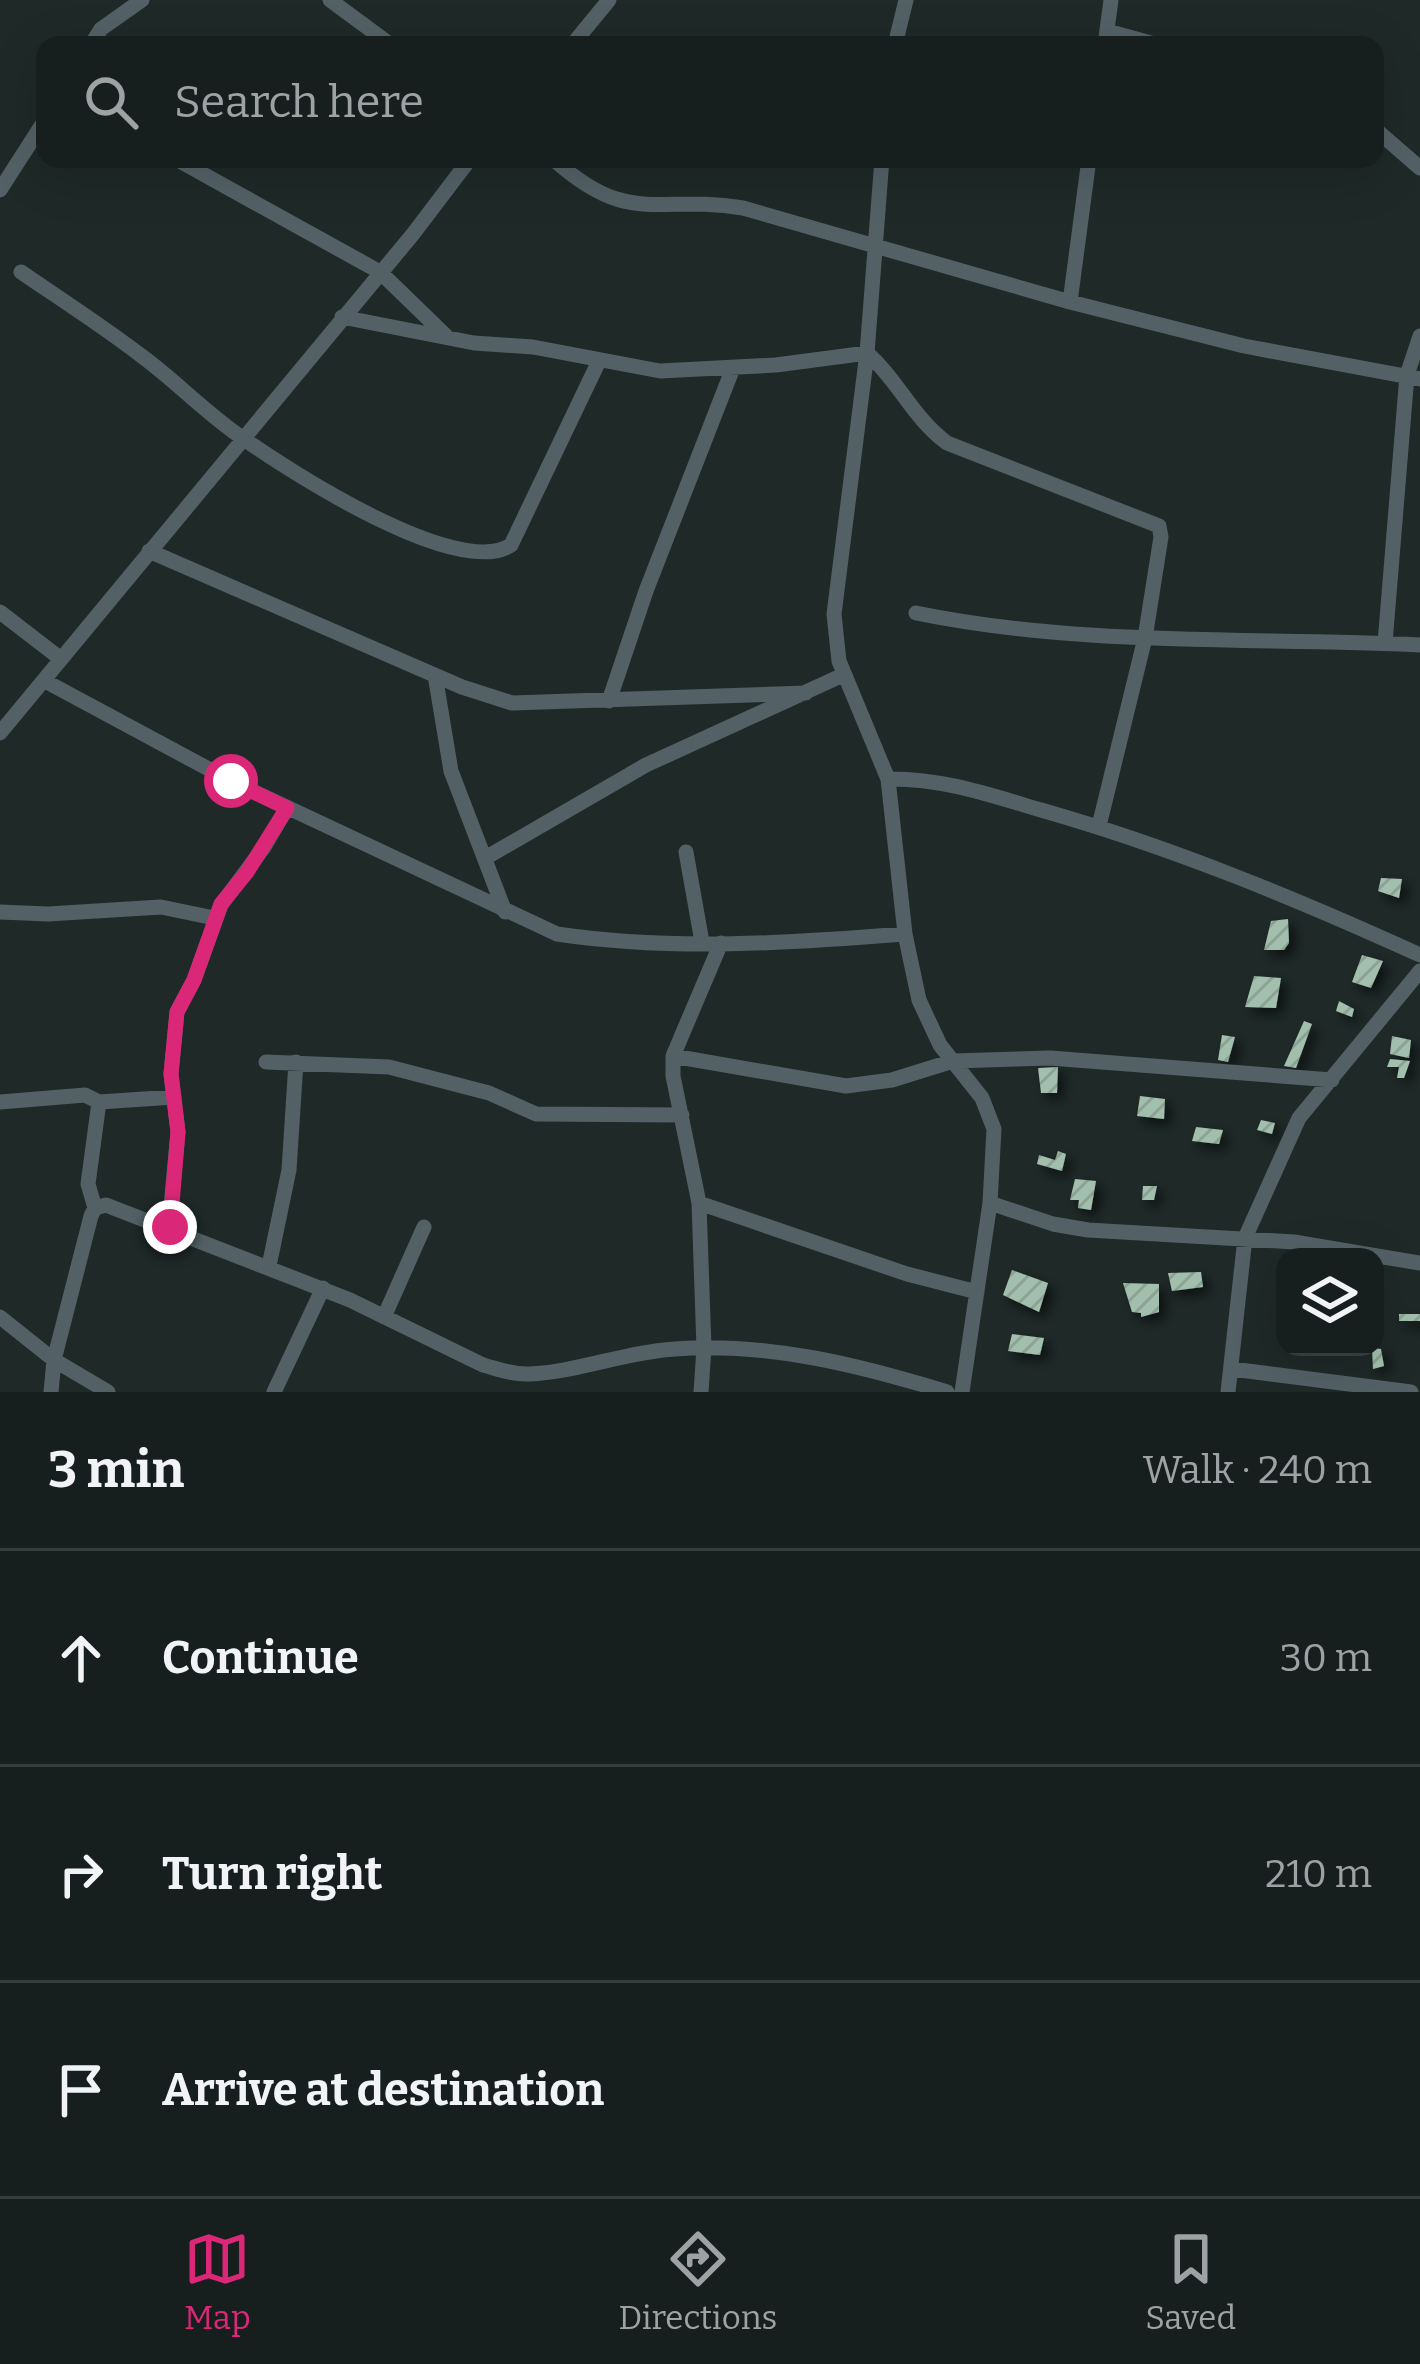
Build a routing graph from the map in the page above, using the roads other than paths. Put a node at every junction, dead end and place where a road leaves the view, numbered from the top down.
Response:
1 (142, 0) edge
2 (330, 0) edge
3 (609, 0) edge
4 (906, 0) edge
5 (1111, 0) edge
6 (96, 36) edge
7 (379, 36) edge
8 (579, 36) edge
9 (897, 36) edge
10 (1106, 36) edge
11 (36, 134) edge
12 (1384, 137) edge
13 (1420, 167) edge
14 (192, 168) edge
15 (463, 168) edge
16 (567, 168) edge
17 (882, 168) edge
18 (1088, 168) edge
19 (0, 190) edge
20 (878, 246) junction
21 (21, 272) dead end
22 (380, 272) junction
23 (1070, 302) junction
24 (342, 317) junction
25 (1420, 336) edge
26 (449, 338) junction
27 (867, 353) junction
28 (599, 361) junction
29 (733, 368) junction
30 (1413, 377) edge
31 (241, 437) junction
32 (149, 551) junction
33 (0, 612) edge
34 (916, 613) dead end
35 (1145, 638) junction
36 (1385, 643) junction
37 (1420, 645) edge
38 (61, 659) junction
39 (434, 675) junction
40 (843, 675) junction
41 (45, 681) junction
42 (806, 693) junction
43 (609, 700) junction
44 (0, 733) edge
45 (888, 779) junction
46 (287, 808) junction
47 (1099, 826) junction
48 (686, 852) dead end
49 (487, 857) junction
50 (0, 912) edge
51 (505, 912) junction
52 (214, 918) junction
53 (905, 934) junction
54 (702, 942) junction
55 (721, 943) junction
56 (1420, 955) edge
57 (1420, 971) edge
58 (673, 1056) junction
59 (953, 1061) junction
60 (266, 1062) dead end
61 (296, 1062) junction
62 (1332, 1080) junction
63 (174, 1097) junction
64 (0, 1102) edge
65 (99, 1102) junction
66 (682, 1114) junction
67 (699, 1203) junction
68 (990, 1203) junction
69 (95, 1208) junction
70 (170, 1227) junction
71 (424, 1227) dead end
72 (1245, 1238) junction
73 (1420, 1263) edge
74 (268, 1266) junction
75 (323, 1288) junction
76 (977, 1292) junction
77 (384, 1316) junction
78 (3, 1323) edge
79 (704, 1348) junction
80 (55, 1360) junction
81 (1232, 1369) junction
82 (50, 1392) edge
83 (108, 1392) edge
84 (274, 1392) edge
85 (701, 1392) edge
86 (947, 1392) edge
87 (962, 1392) edge
88 (1228, 1392) edge
89 (1412, 1392) edge

1 - 6 street
2 - 7 street
3 - 8 street
4 - 9 street
5 - 10 street
11 - 19 street
12 - 13 street
14 - 22 street
15 - 22 street
16 - 20 street
17 - 20 street
18 - 23 street
20 - 23 street
20 - 27 street
21 - 31 street
22 - 24 street
22 - 26 street
23 - 30 street
24 - 26 street
24 - 31 street
25 - 30 street
26 - 28 street
27 - 29 street
27 - 35 street
27 - 40 street
28 - 29 street
28 - 31 street
29 - 43 street
30 - 36 street
31 - 32 street
32 - 38 street
32 - 39 street
33 - 38 street
34 - 35 street
35 - 36 street
35 - 47 street
36 - 37 street
38 - 41 street
39 - 43 street
39 - 49 street
40 - 42 street
40 - 45 street
41 - 44 street
41 - 46 street
42 - 43 street
42 - 49 street
45 - 47 street
45 - 53 street
46 - 51 street
46 - 52 street
47 - 56 street
48 - 54 street
49 - 51 street
50 - 52 street
51 - 54 street
52 - 63 street
53 - 55 street
53 - 59 street
54 - 55 street
55 - 58 street
57 - 62 street
58 - 59 street
58 - 66 street
59 - 62 street
59 - 68 street
60 - 61 street
61 - 66 street
61 - 74 street
62 - 72 street
63 - 65 street
63 - 70 street
64 - 65 street
65 - 69 street
66 - 67 street
67 - 76 street
67 - 79 street
68 - 72 street
68 - 76 street
69 - 70 street
69 - 80 street
70 - 74 street
71 - 77 street
72 - 73 street
72 - 81 street
74 - 75 street
75 - 77 street
75 - 84 street
76 - 87 street
77 - 79 street
78 - 80 street
79 - 85 street
79 - 86 street
80 - 82 street
80 - 83 street
81 - 88 street
81 - 89 street

